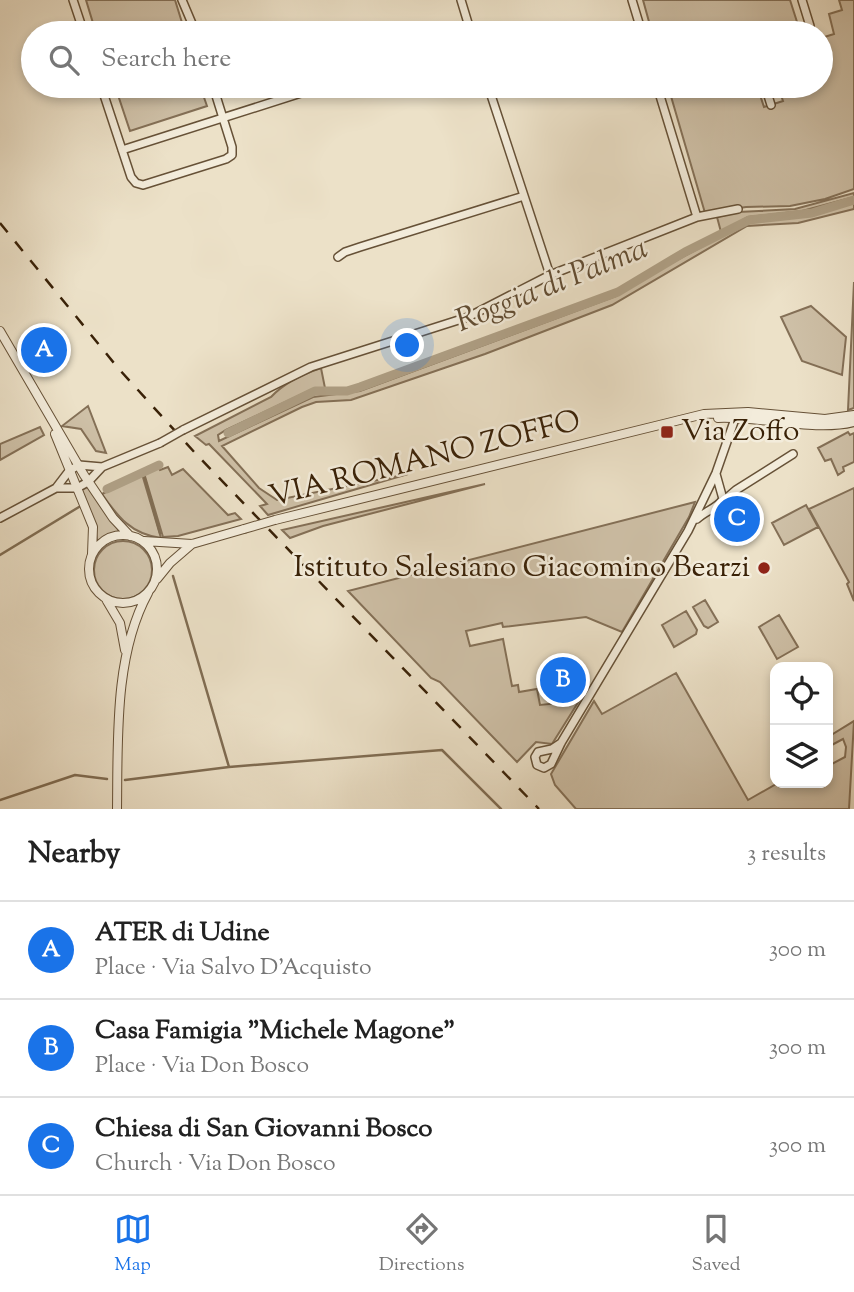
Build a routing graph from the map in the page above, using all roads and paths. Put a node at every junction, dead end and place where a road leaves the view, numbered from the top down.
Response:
1 (73, 0) edge
2 (182, 0) edge
3 (461, 0) edge
4 (632, 0) edge
5 (802, 0) edge
6 (80, 21) edge
7 (191, 21) edge
8 (467, 21) edge
9 (638, 21) edge
10 (808, 21) edge
11 (105, 98) edge
12 (217, 98) edge
13 (286, 98) edge
14 (492, 98) edge
15 (661, 98) edge
16 (769, 98) edge
17 (771, 105) dead end
18 (223, 118) junction
19 (122, 150) junction
20 (523, 195) junction
21 (738, 209) dead end
22 (697, 217) junction
23 (338, 257) dead end
24 (550, 275) junction
25 (0, 331) edge
26 (736, 414) junction
27 (49, 418) junction
28 (853, 420) edge
29 (793, 454) dead end
30 (79, 466) junction
31 (102, 467) junction
32 (68, 471) junction
33 (716, 473) junction
34 (89, 482) junction
35 (56, 488) junction
36 (76, 488) junction
37 (708, 489) junction
38 (720, 489) junction
39 (736, 490) junction
40 (704, 498) junction
41 (722, 502) junction
42 (713, 507) junction
43 (0, 518) edge
44 (688, 531) junction
45 (130, 536) junction
46 (142, 541) junction
47 (192, 544) junction
48 (92, 557) junction
49 (155, 582) junction
50 (148, 593) junction
51 (103, 596) junction
52 (126, 656) junction
53 (561, 743) dead end
54 (117, 809) edge

1 - 6 street
2 - 7 street
3 - 8 street
4 - 9 street
5 - 10 street
11 - 19 street
12 - 18 street
13 - 18 street
14 - 20 street
15 - 22 street
16 - 17 street
18 - 19 street
18 - 19 street
20 - 23 street
20 - 24 street
21 - 22 street
22 - 24 street
24 - 31 street, bridge
25 - 27 street
26 - 28 street, VIA ROMANO ZOFFO
26 - 33 street
26 - 47 street, VIA ROMANO ZOFFO, bridge
27 - 30 street
27 - 32 street
29 - 39 street
30 - 31 street
30 - 32 street
30 - 34 street
31 - 34 street
32 - 35 street
32 - 36 street
33 - 37 street
33 - 38 street
34 - 36 street
34 - 45 street
35 - 36 street
35 - 43 street
36 - 48 street
37 - 38 street
37 - 40 street
38 - 39 street
38 - 41 street
39 - 41 street
40 - 42 street
40 - 44 street
41 - 42 street
42 - 44 street
44 - 53 street
45 - 46 street
45 - 48 street
46 - 47 street, VIA ROMANO ZOFFO
46 - 49 street
47 - 49 street, VIA ROMANO ZOFFO
48 - 51 street
49 - 50 street
50 - 51 street
50 - 52 street
51 - 52 street
52 - 54 street

